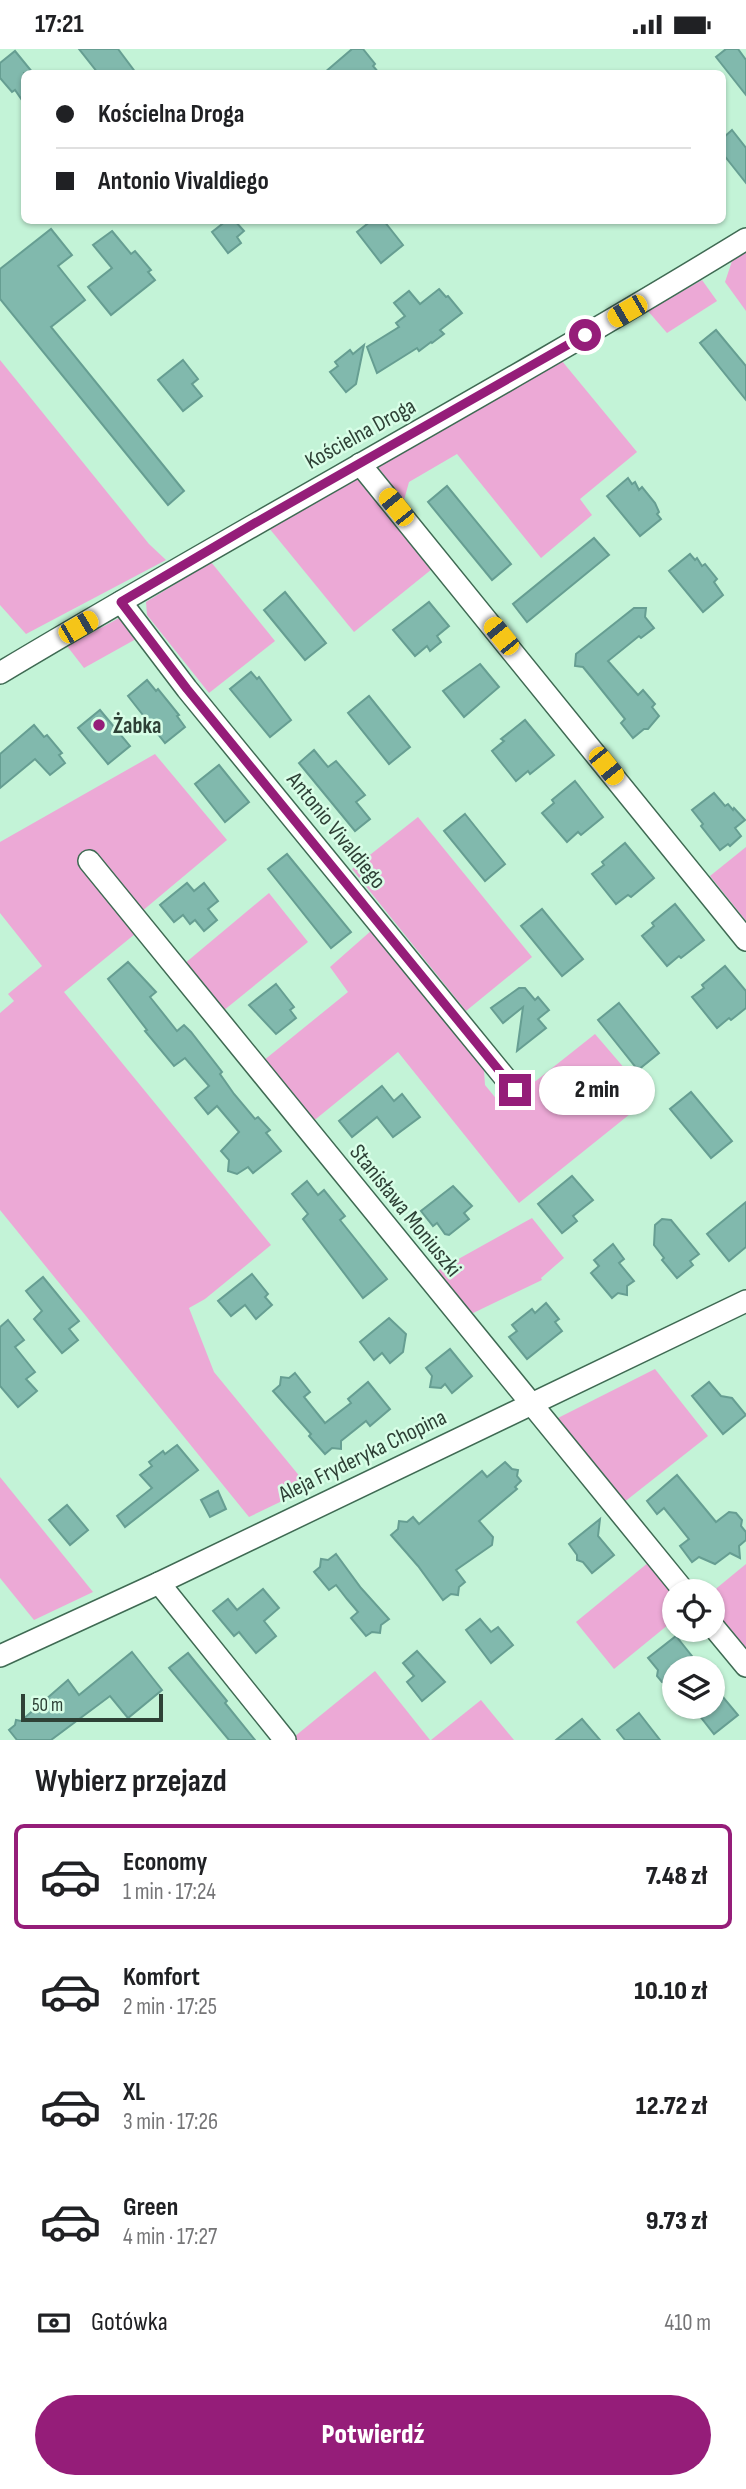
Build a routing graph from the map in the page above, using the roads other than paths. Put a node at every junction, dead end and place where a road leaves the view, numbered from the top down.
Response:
1 (746, 239) edge
2 (360, 464) junction
3 (121, 602) junction
4 (0, 673) edge
5 (89, 862) dead end
6 (746, 940) edge
7 (515, 1090) dead end
8 (746, 1301) edge
9 (530, 1403) junction
10 (674, 1579) edge
11 (159, 1583) junction
12 (725, 1641) edge
13 (0, 1656) edge
14 (746, 1666) edge
15 (285, 1740) edge

1 - 2 street, Kościelna Droga
2 - 3 street, Kościelna Droga
2 - 6 street
3 - 4 street, Kościelna Droga
3 - 7 street, Antonio Vivaldiego
5 - 9 street, Stanisława Moniuszki
8 - 9 street, Aleja Fryderyka Chopina
9 - 10 street, Stanisława Moniuszki
9 - 11 street, Aleja Fryderyka Chopina
11 - 13 street, Aleja Fryderyka Chopina
11 - 15 street
12 - 14 street

